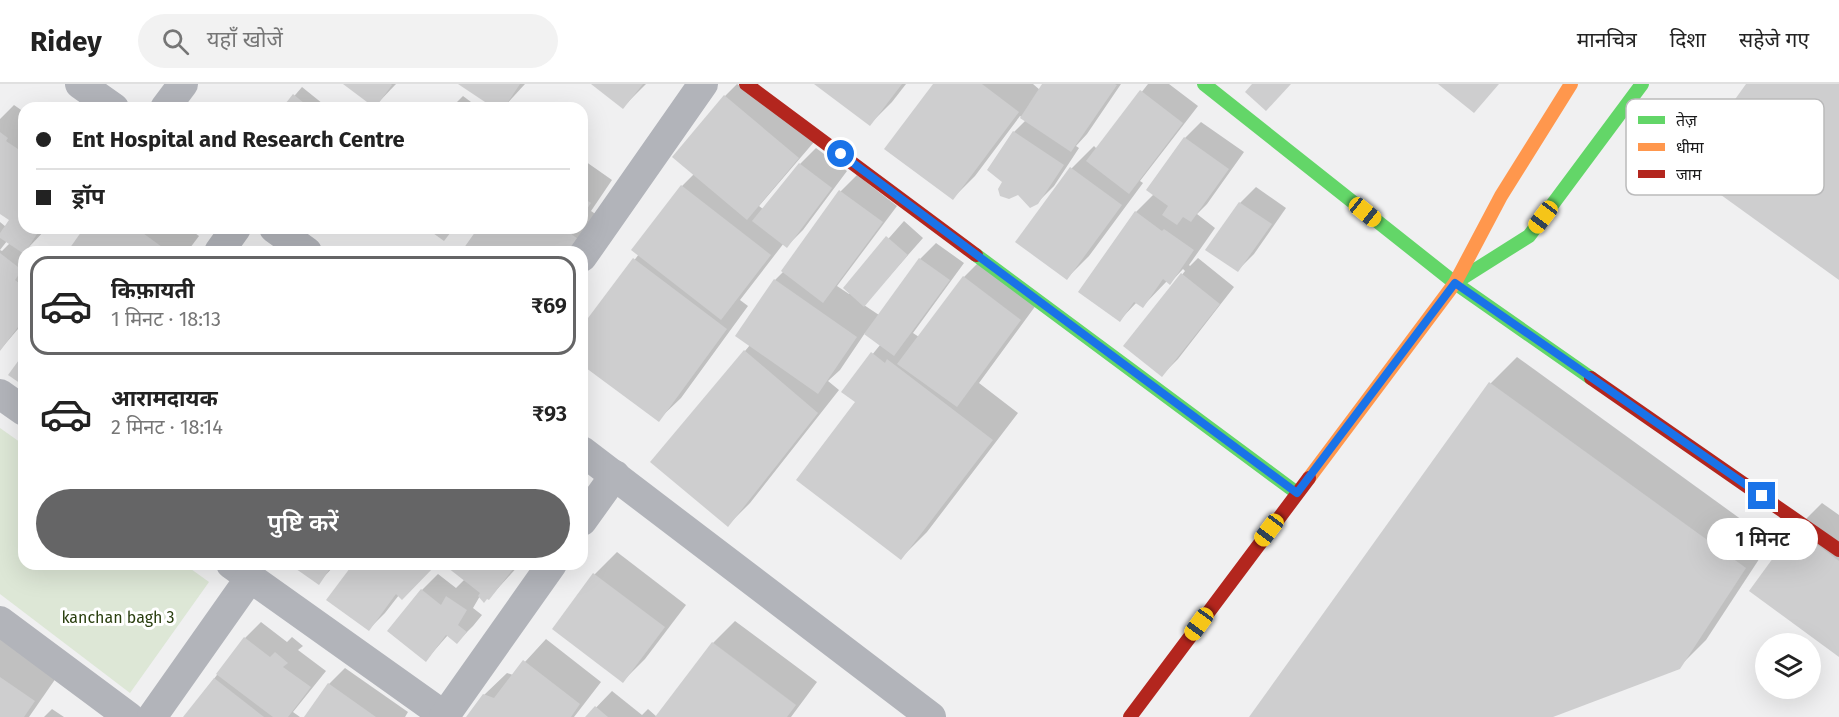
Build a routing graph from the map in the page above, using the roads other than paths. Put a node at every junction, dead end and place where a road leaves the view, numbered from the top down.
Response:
1 (80, 84) edge
2 (183, 84) edge
3 (703, 84) edge
4 (746, 84) edge
5 (1204, 84) edge
6 (1571, 84) edge
7 (1642, 84) edge
8 (1631, 99) edge
9 (106, 102) edge
10 (170, 102) edge
11 (1626, 106) edge
12 (282, 234) edge
13 (299, 246) edge
14 (588, 248) edge
15 (1455, 283) junction
16 (0, 394) edge
17 (18, 407) edge
18 (588, 455) edge
19 (615, 475) junction
20 (1297, 493) junction
21 (588, 513) edge
22 (1839, 550) edge
23 (548, 570) edge
24 (240, 571) edge
25 (0, 621) edge
26 (129, 717) edge
27 (152, 717) edge
28 (445, 717) edge
29 (931, 717) edge
30 (1130, 717) edge

1 - 9 street
2 - 10 street
3 - 14 street
4 - 20 street
5 - 15 street
6 - 15 street
7 - 8 street
11 - 15 street
12 - 13 street
15 - 20 street
15 - 22 street
16 - 17 street
18 - 19 street
19 - 21 street
19 - 29 street
20 - 30 street
23 - 28 street
24 - 27 street
24 - 28 street
25 - 26 street

